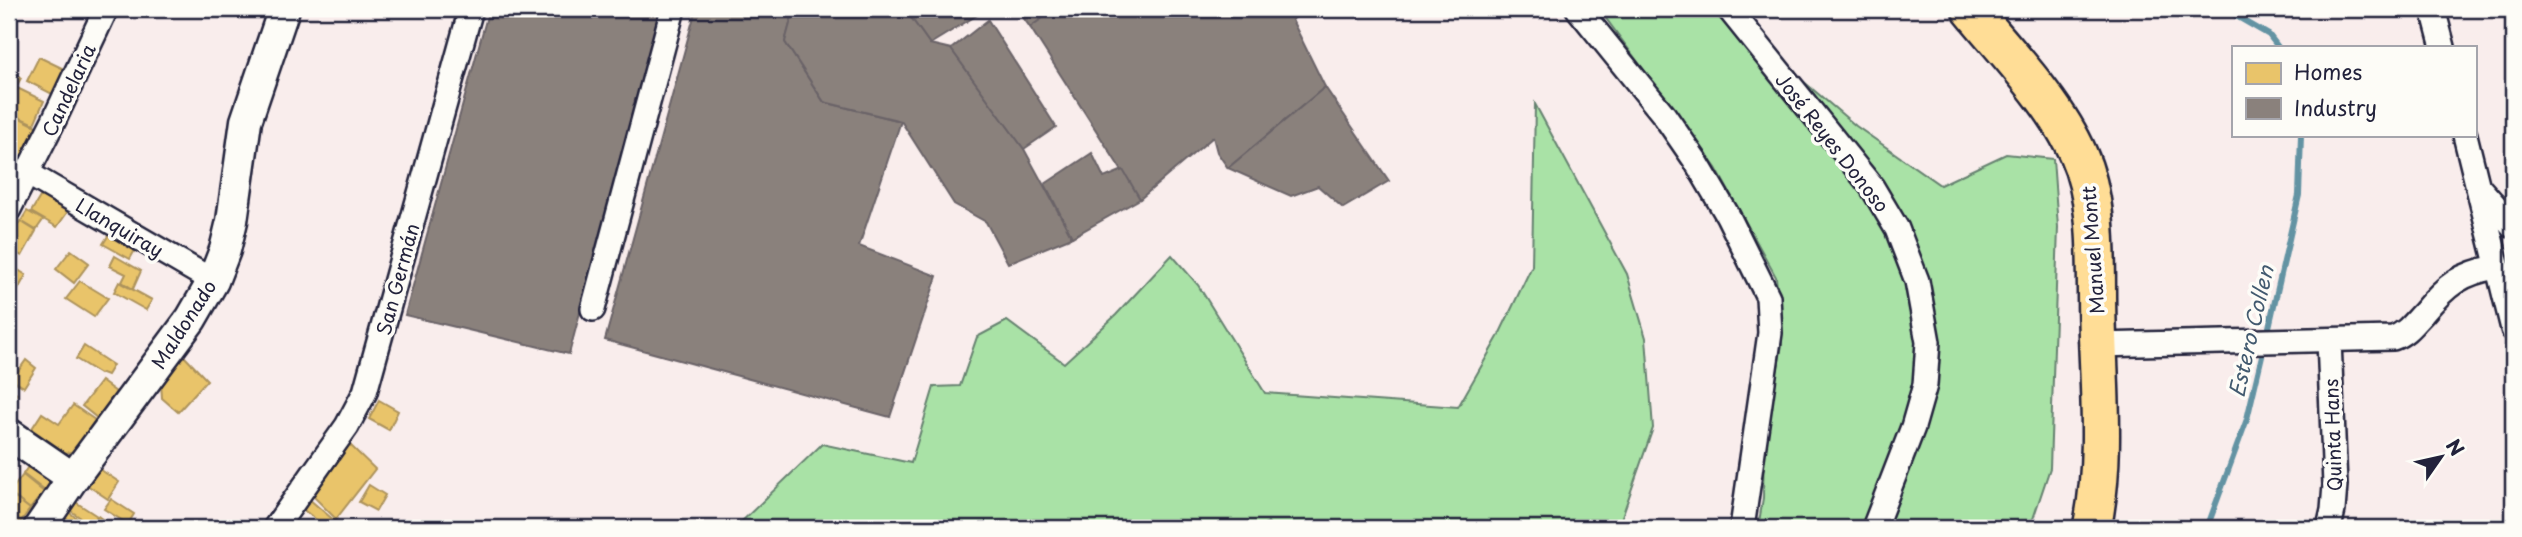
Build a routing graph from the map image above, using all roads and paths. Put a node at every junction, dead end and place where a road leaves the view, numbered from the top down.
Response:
1 (106, 9) edge
2 (284, 9) edge
3 (471, 9) edge
4 (673, 9) edge
5 (1578, 9) edge
6 (1729, 9) edge
7 (1971, 9) edge
8 (2433, 9) edge
9 (2443, 46) edge
10 (2465, 136) edge
11 (27, 173) junction
12 (2479, 187) junction
13 (9, 209) edge
14 (2513, 226) edge
15 (2497, 267) junction
16 (213, 281) junction
17 (593, 309) dead end
18 (2513, 329) edge
19 (2329, 341) junction
20 (2097, 345) junction
21 (9, 434) edge
22 (73, 478) junction
23 (39, 528) edge
24 (275, 528) edge
25 (1742, 528) edge
26 (1874, 528) edge
27 (2092, 528) edge
28 (2329, 528) edge

1 - 11 street, Candelaria
2 - 16 street, Maldonado
3 - 24 street, San Germán
4 - 17 street
5 - 25 street
6 - 26 street, José Reyes Donoso
7 - 20 main road, Manuel Montt
8 - 9 street
10 - 12 street
11 - 13 street, Candelaria
11 - 16 street, Llanquiray
12 - 14 street
12 - 15 street
15 - 18 street
15 - 19 street
16 - 22 street, Maldonado
19 - 20 street
19 - 28 street, Quinta Hans
20 - 27 main road, Manuel Montt
21 - 22 street
22 - 23 street, Maldonado

